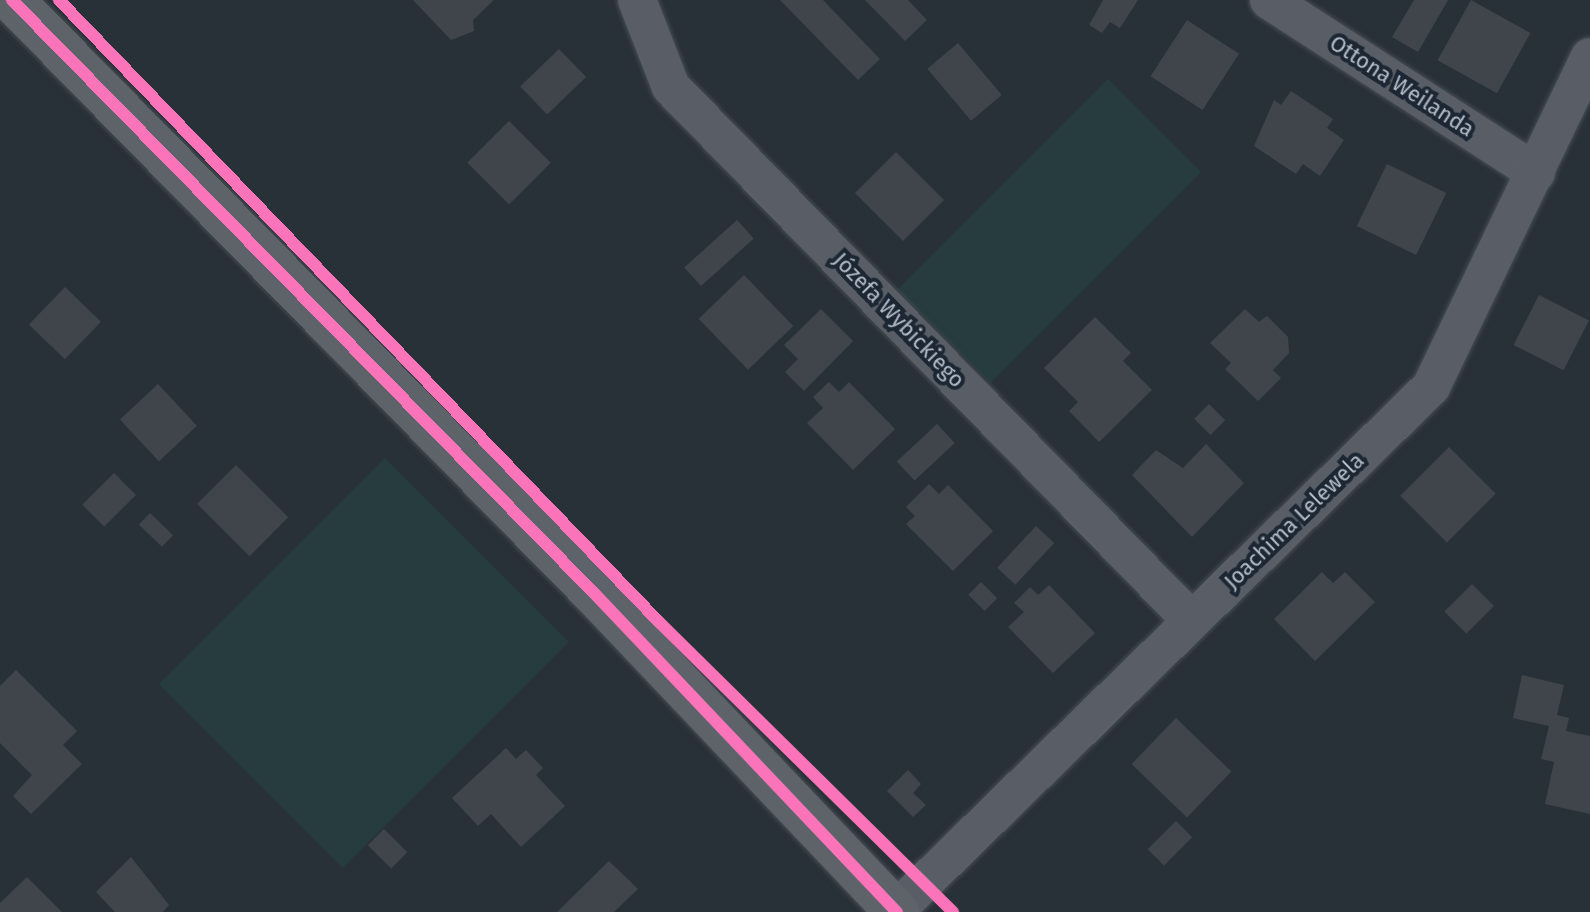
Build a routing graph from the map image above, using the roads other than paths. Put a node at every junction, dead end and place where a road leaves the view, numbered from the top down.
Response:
1 (12, 0) edge
2 (637, 0) edge
3 (1269, 0) edge
4 (1590, 57) edge
5 (1536, 173) junction
6 (1192, 621) junction
7 (895, 911) edge

1 - 7 street
2 - 6 street, Józefa Wybickiego
3 - 5 street, Ottona Weilanda
4 - 5 street, Joachima Lelewela
5 - 6 street, Joachima Lelewela
6 - 7 street, Joachima Lelewela

